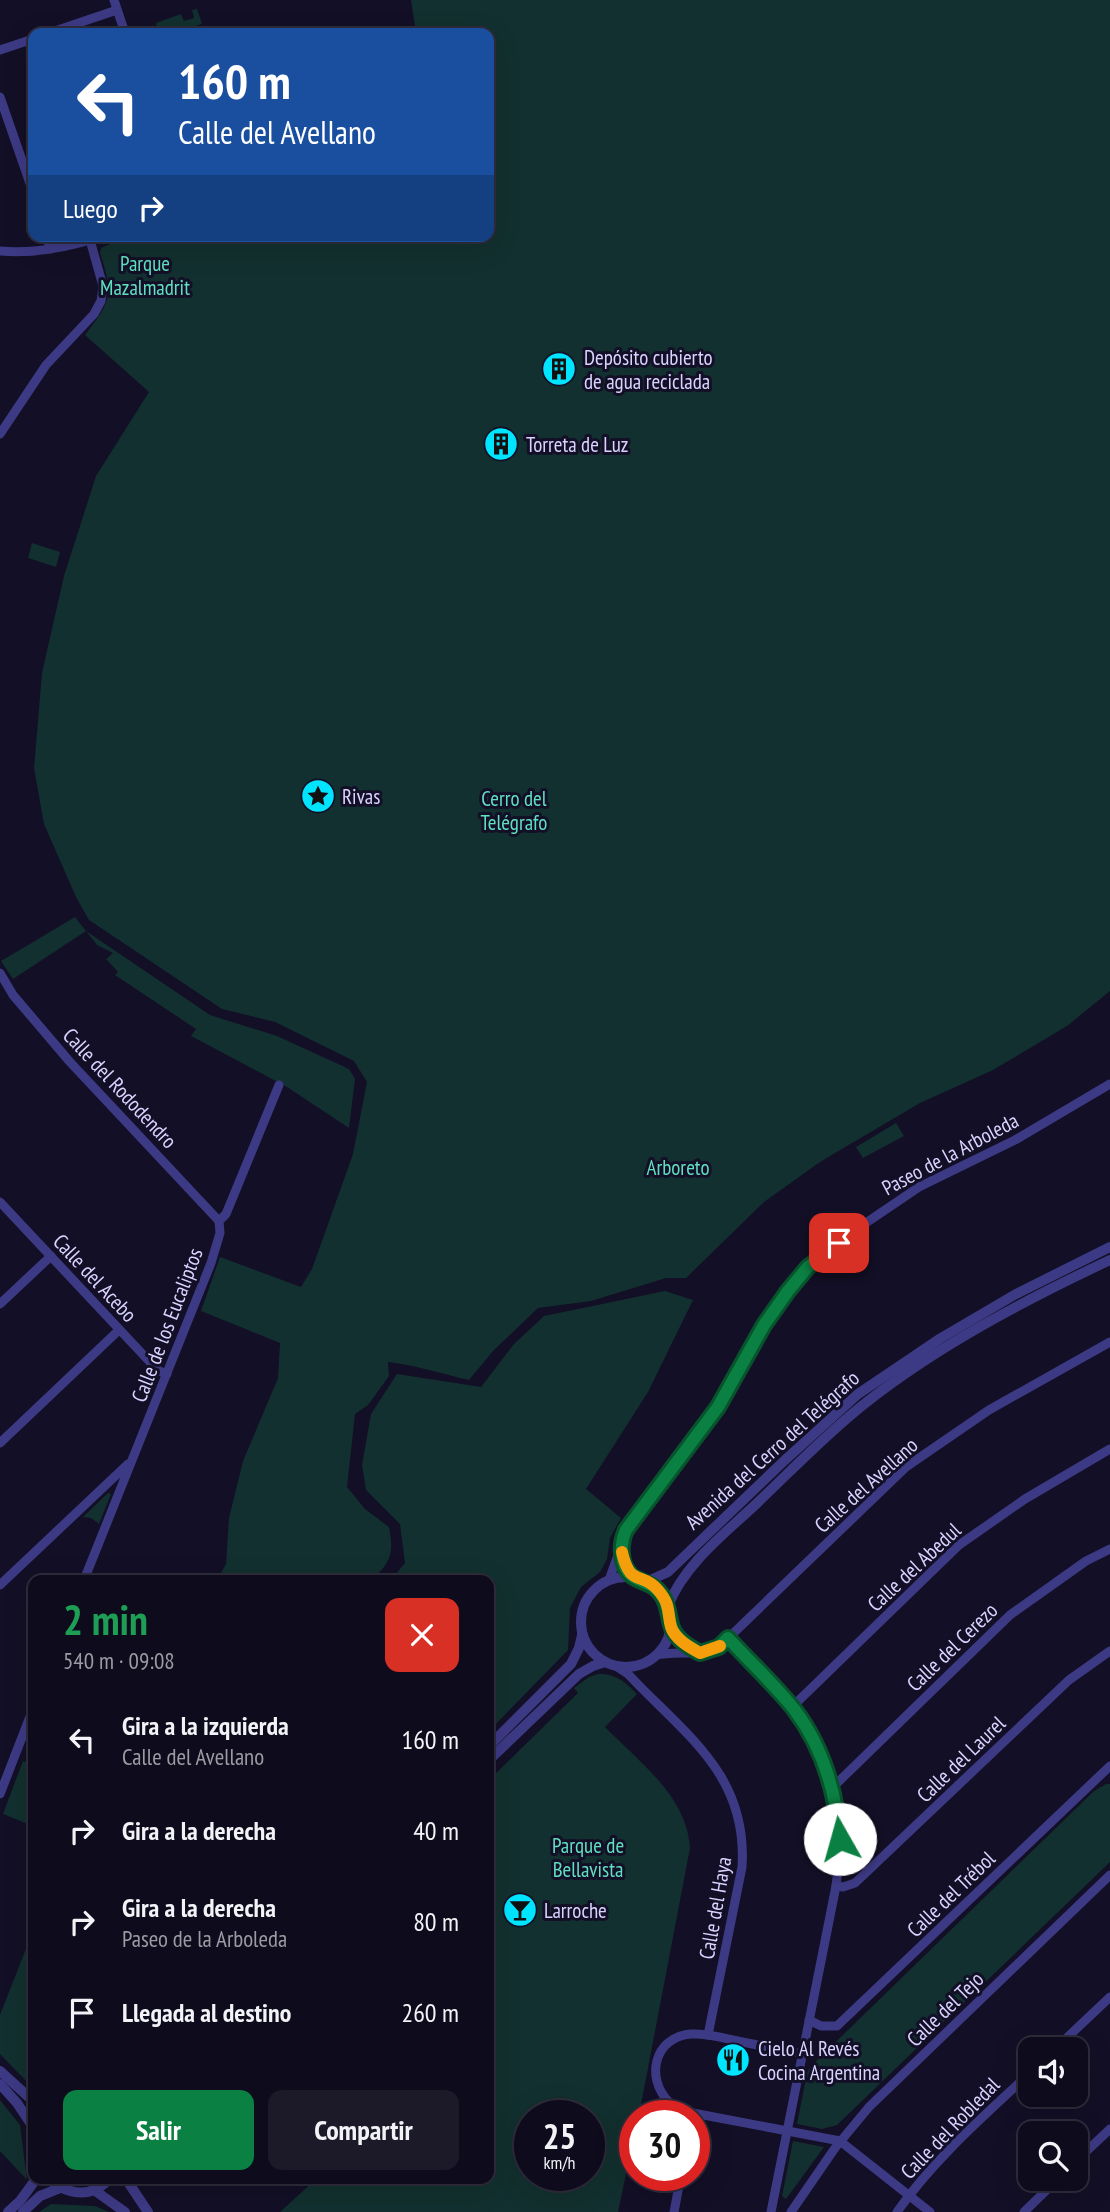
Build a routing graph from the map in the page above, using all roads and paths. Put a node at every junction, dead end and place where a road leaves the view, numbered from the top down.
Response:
1 (114, 0) edge
2 (117, 10) junction
3 (64, 28) edge
4 (123, 28) edge
5 (28, 41) edge
6 (0, 50) edge
7 (0, 97) edge
8 (28, 178) edge
9 (48, 242) edge
10 (81, 242) edge
11 (91, 242) edge
12 (50, 249) junction
13 (0, 251) edge
14 (0, 434) edge
15 (0, 973) edge
16 (1110, 1084) edge
17 (279, 1085) dead end
18 (0, 1202) edge
19 (219, 1222) junction
20 (1110, 1247) edge
21 (51, 1256) junction
22 (1110, 1260) edge
23 (0, 1304) edge
24 (119, 1330) junction
25 (1110, 1342) edge
26 (167, 1374) junction
27 (0, 1443) edge
28 (1110, 1450) edge
29 (131, 1461) junction
30 (105, 1485) junction
31 (120, 1491) junction
32 (622, 1539) junction
33 (1110, 1549) edge
34 (87, 1575) edge
35 (633, 1577) junction
36 (609, 1580) junction
37 (646, 1582) junction
38 (0, 1585) edge
39 (668, 1606) junction
40 (671, 1626) junction
41 (582, 1635) junction
42 (728, 1638) junction
43 (1110, 1651) edge
44 (700, 1653) junction
45 (656, 1656) junction
46 (610, 1664) junction
47 (792, 1707) junction
48 (28, 1722) edge
49 (494, 1741) edge
50 (494, 1755) edge
51 (1110, 1766) edge
52 (832, 1788) junction
53 (0, 1794) edge
54 (1110, 1875) edge
55 (836, 1886) junction
56 (1110, 1997) edge
57 (809, 2020) junction
58 (708, 2035) junction
59 (1068, 2037) edge
60 (802, 2054) junction
61 (0, 2071) edge
62 (0, 2084) edge
63 (1018, 2084) edge
64 (28, 2096) edge
65 (668, 2100) edge
66 (710, 2117) edge
67 (28, 2120) edge
68 (1110, 2129) edge
69 (786, 2130) junction
70 (840, 2141) junction
71 (1088, 2150) edge
72 (32, 2184) edge
73 (55, 2184) edge
74 (103, 2184) edge
75 (129, 2184) edge
76 (60, 2188) junction
77 (94, 2190) junction
78 (678, 2191) edge
79 (1046, 2191) edge
80 (909, 2195) junction
81 (8, 2212) edge
82 (23, 2212) edge
83 (125, 2212) edge
84 (148, 2212) edge
85 (674, 2212) edge
86 (771, 2212) edge
87 (791, 2212) edge
88 (897, 2212) edge
89 (930, 2212) edge
90 (1024, 2212) edge

1 - 2 street
2 - 3 street
2 - 4 street
5 - 6 street
7 - 8 street
9 - 12 street
10 - 12 street
11 - 14 street
12 - 13 street
15 - 19 street, Calle del Rododendro
16 - 32 street, Paseo de la Arboleda
17 - 19 street, Calle de los Eucaliptos
18 - 21 street, Calle del Acebo
19 - 26 street, Calle de los Eucaliptos
20 - 37 street, Avenida del Cerro del Telégrafo
21 - 23 street
21 - 24 street, Calle del Acebo
22 - 39 street, Avenida del Cerro del Telégrafo
24 - 26 street, Calle del Acebo
24 - 27 street
25 - 42 street, Calle del Avellano
26 - 29 street, Calle de los Eucaliptos
28 - 47 street, Calle del Abedul
29 - 30 street
29 - 31 street, Calle de los Eucaliptos
30 - 31 street
30 - 38 street
31 - 34 street, Calle de los Eucaliptos
32 - 35 street
32 - 36 street, Paseo de la Arboleda
33 - 52 street, Calle del Cerezo
35 - 36 street
35 - 37 street
36 - 41 street
37 - 39 street
39 - 40 street
40 - 44 street
40 - 45 street
41 - 46 street
41 - 49 street
42 - 44 street, Calle del Avellano
42 - 47 street
43 - 55 street, Calle del Laurel
44 - 45 street, Calle del Avellano
45 - 46 street
46 - 50 street
46 - 58 street, Calle del Haya
47 - 52 street
48 - 53 street
51 - 57 street, Calle del Trébol
52 - 55 street
54 - 70 street, Calle del Tejo
55 - 57 street
56 - 59 street
57 - 60 street
58 - 60 street
58 - 65 street
60 - 69 street
61 - 64 street
62 - 67 street
63 - 80 street, Calle del Robledal
66 - 69 street
68 - 71 street
69 - 70 street
69 - 86 street
70 - 80 street
70 - 87 street, Calle del Tejo
72 - 81 street
73 - 76 street
74 - 77 street
75 - 84 street
76 - 77 street
76 - 82 street
77 - 83 street
78 - 85 street
79 - 90 street
80 - 88 street, Calle del Robledal
80 - 89 street

